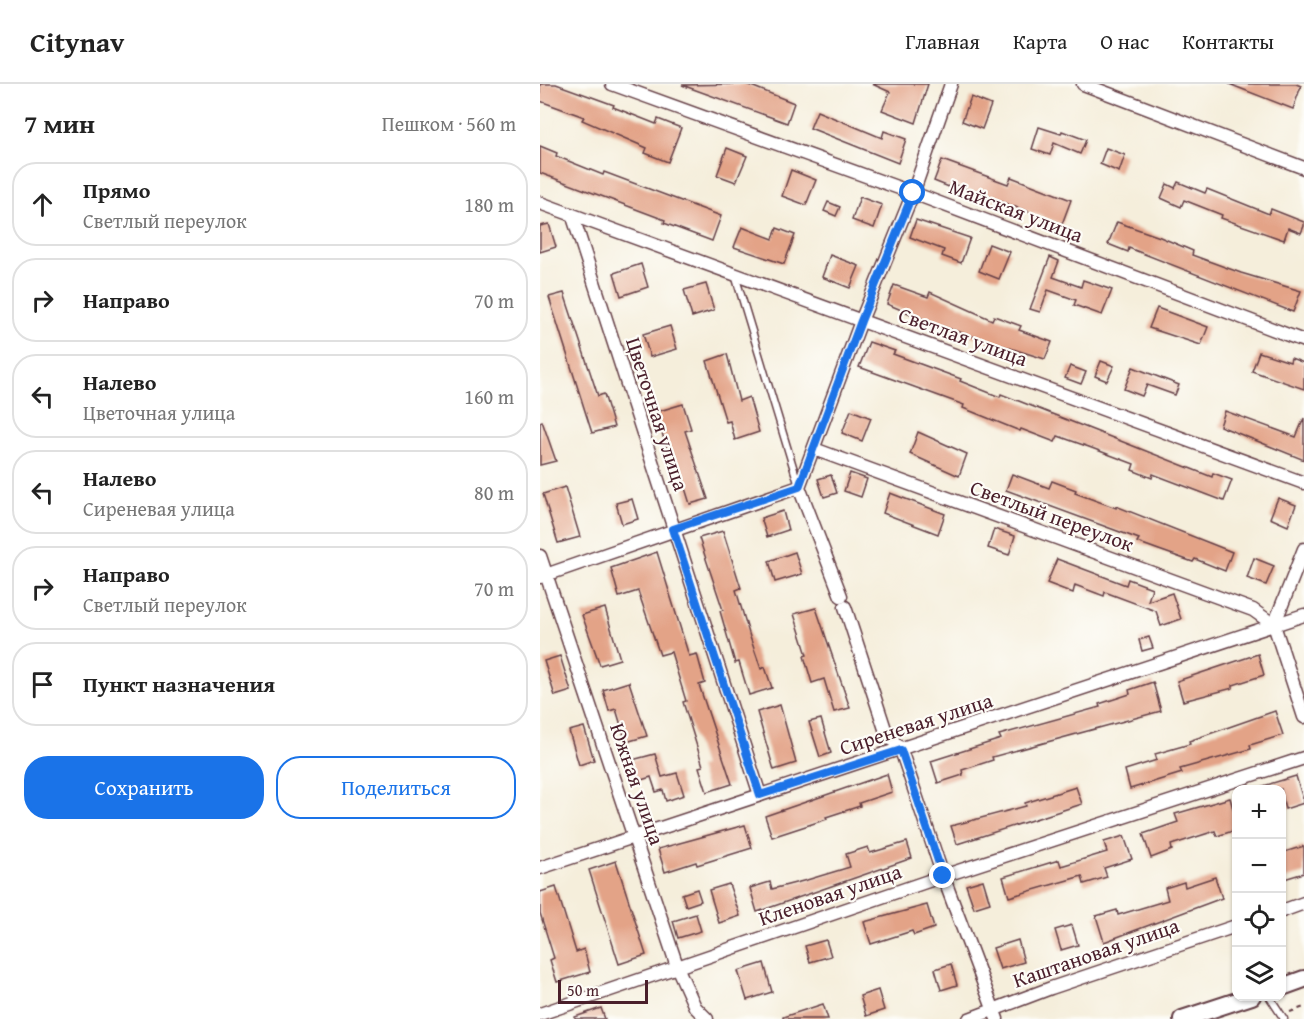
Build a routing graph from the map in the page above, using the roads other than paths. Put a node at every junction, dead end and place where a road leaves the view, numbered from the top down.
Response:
1 (612, 84) edge
2 (951, 84) edge
3 (1083, 84) edge
4 (1304, 168) edge
5 (913, 193) junction
6 (540, 203) edge
7 (573, 217) junction
8 (735, 274) junction
9 (861, 321) junction
10 (1304, 341) edge
11 (814, 449) junction
12 (1304, 483) edge
13 (799, 487) junction
14 (673, 529) junction
15 (1304, 549) edge
16 (540, 556) edge
17 (543, 576) edge
18 (1304, 615) edge
19 (1274, 625) junction
20 (1304, 717) edge
21 (901, 750) junction
22 (1304, 758) edge
23 (760, 795) junction
24 (635, 838) junction
25 (540, 868) edge
26 (943, 876) junction
27 (1304, 903) edge
28 (1286, 908) edge
29 (1232, 927) edge
30 (678, 969) junction
31 (1304, 979) edge
32 (1286, 985) edge
33 (1237, 1001) edge
34 (1272, 1001) edge
35 (540, 1014) edge
36 (994, 1014) edge
37 (707, 1019) edge
38 (969, 1019) edge
39 (1182, 1019) edge
40 (1284, 1019) edge

1 - 5 street, Майская улица
2 - 5 street
3 - 4 street
5 - 9 street
5 - 10 street, Майская улица
6 - 7 street, Светлая улица
7 - 8 street, Светлая улица
7 - 14 street, Цветочная улица
8 - 9 street, Светлая улица
8 - 13 lane
9 - 11 street
9 - 12 street, Светлая улица
11 - 13 street
11 - 19 street, Светлый переулок
13 - 14 street
13 - 21 street
14 - 17 street
14 - 23 street, Цветочная улица
15 - 19 street
16 - 17 street, Южная улица
17 - 24 street, Южная улица
18 - 19 street, Сиреневая улица
19 - 20 street
19 - 21 street, Сиреневая улица
21 - 23 street, Сиреневая улица
21 - 26 street
22 - 26 street, Кленовая улица
23 - 24 street, Сиреневая улица
24 - 25 street, Сиреневая улица
24 - 30 street, Южная улица
26 - 30 street, Кленовая улица
26 - 36 street
27 - 28 street
29 - 36 street, Каштановая улица
30 - 35 street, Кленовая улица
30 - 37 street, Южная улица
31 - 32 main road
33 - 39 main road
34 - 40 lane
36 - 38 street, Каштановая улица

